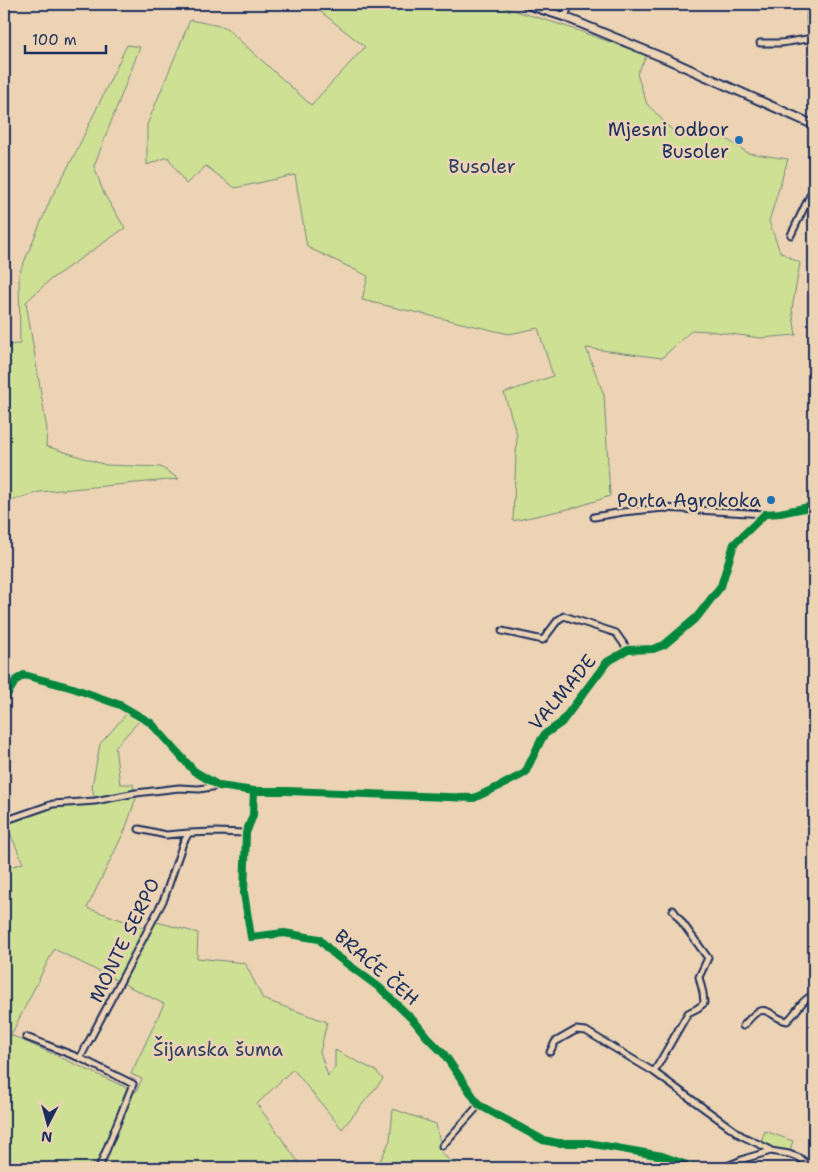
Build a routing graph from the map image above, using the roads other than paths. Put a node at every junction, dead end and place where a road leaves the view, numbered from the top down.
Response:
1 (570, 4) edge
2 (812, 4) edge
3 (529, 5) edge
4 (565, 17) junction
5 (814, 38) edge
6 (760, 43) dead end
7 (814, 124) edge
8 (814, 187) edge
9 (791, 235) dead end
10 (814, 506) edge
11 (765, 514) junction
12 (594, 517) dead end
13 (502, 632) dead end
14 (628, 650) junction
15 (4, 700) edge
16 (219, 786) junction
17 (254, 791) junction
18 (4, 821) edge
19 (139, 829) dead end
20 (189, 833) junction
21 (246, 833) junction
22 (673, 910) dead end
23 (814, 995) edge
24 (743, 1026) dead end
25 (26, 1038) dead end
26 (550, 1052) dead end
27 (80, 1058) junction
28 (654, 1072) junction
29 (479, 1104) junction
30 (442, 1146) dead end
31 (771, 1151) junction
32 (814, 1157) edge
33 (806, 1166) edge
34 (99, 1168) edge
35 (695, 1168) edge
36 (722, 1168) edge

1 - 4 street
2 - 5 street
3 - 4 main road
4 - 7 main road
5 - 6 street
8 - 9 street
10 - 11 street
11 - 12 street
11 - 14 street, VALMADE
13 - 14 street, VALMADE
14 - 17 street, VALMADE
15 - 16 street
16 - 17 street, VALMADE
16 - 18 street
17 - 21 street, BRAĆE ČEH
19 - 20 street
20 - 21 street
20 - 27 street, MONTE SERPO
21 - 29 street, BRAĆE ČEH
22 - 28 street
23 - 24 street
25 - 27 street
26 - 28 street
27 - 34 street
28 - 31 street
29 - 30 street
29 - 35 street, BRAĆE ČEH
31 - 33 street
31 - 36 street
32 - 33 street

